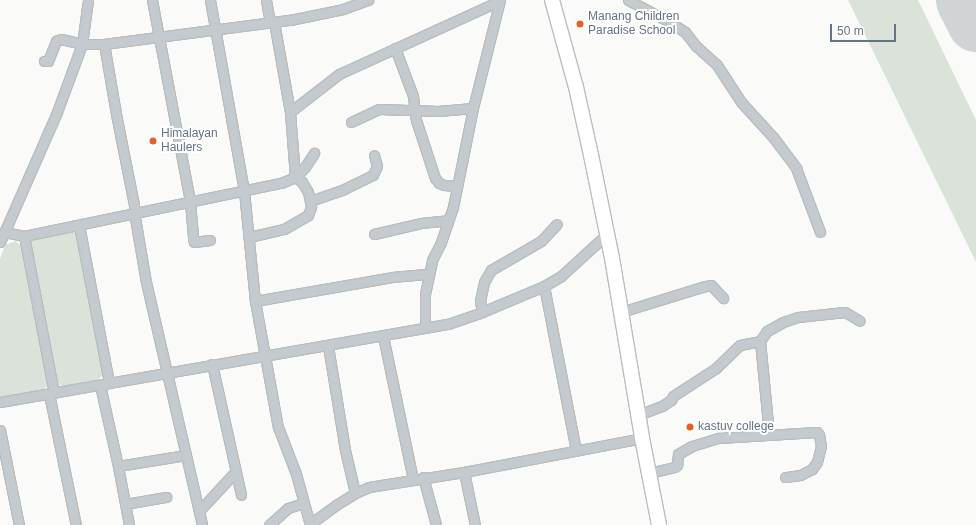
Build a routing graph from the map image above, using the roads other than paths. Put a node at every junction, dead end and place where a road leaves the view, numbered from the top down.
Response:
1 (88, 0) edge
2 (152, 0) edge
3 (210, 0) edge
4 (266, 0) edge
5 (368, 0) edge
6 (552, 0) edge
7 (628, 0) edge
8 (500, 1) edge
9 (272, 22) junction
10 (216, 29) junction
11 (159, 36) junction
12 (82, 44) junction
13 (104, 44) junction
14 (395, 48) junction
15 (44, 60) dead end
16 (473, 108) junction
17 (415, 109) junction
18 (290, 112) junction
19 (350, 122) dead end
20 (314, 153) dead end
21 (374, 155) dead end
22 (295, 177) junction
23 (457, 186) junction
24 (244, 191) junction
25 (310, 201) junction
26 (190, 202) junction
27 (134, 212) junction
28 (448, 220) junction
29 (557, 224) dead end
30 (79, 225) junction
31 (4, 232) junction
32 (820, 232) dead end
33 (374, 234) dead end
34 (606, 235) junction
35 (24, 236) junction
36 (249, 237) junction
37 (210, 240) dead end
38 (0, 242) edge
39 (429, 274) junction
40 (544, 286) junction
41 (723, 298) dead end
42 (255, 301) junction
43 (482, 312) junction
44 (620, 312) junction
45 (860, 321) dead end
46 (425, 328) junction
47 (383, 336) junction
48 (760, 341) junction
49 (328, 346) junction
50 (265, 356) junction
51 (212, 364) junction
52 (167, 373) junction
53 (104, 384) junction
54 (51, 394) junction
55 (0, 402) edge
56 (638, 415) junction
57 (0, 430) edge
58 (769, 434) junction
59 (642, 438) junction
60 (576, 451) junction
61 (186, 454) junction
62 (118, 466) junction
63 (236, 471) junction
64 (464, 472) junction
65 (649, 473) junction
66 (423, 477) junction
67 (785, 477) dead end
68 (10, 479) junction
69 (413, 479) junction
70 (0, 480) edge
71 (355, 493) junction
72 (241, 495) dead end
73 (166, 497) dead end
74 (303, 503) junction
75 (125, 504) junction
76 (199, 511) junction
77 (19, 525) edge
78 (76, 525) edge
79 (129, 525) edge
80 (202, 525) edge
81 (269, 525) edge
82 (310, 525) edge
83 (436, 525) edge
84 (475, 525) edge
85 (659, 525) edge

1 - 12 street
2 - 11 street
3 - 10 street
4 - 9 street
5 - 9 street
6 - 34 main road
7 - 32 street
8 - 14 street
8 - 16 street
9 - 10 street
9 - 18 street
10 - 11 street
10 - 24 street
11 - 13 street
11 - 26 street
12 - 13 street
12 - 15 street
12 - 31 street
13 - 27 street
14 - 17 street
14 - 18 street
16 - 17 street
16 - 23 street
17 - 19 street
17 - 23 street
18 - 22 street
20 - 22 street
21 - 25 street
22 - 24 street
22 - 25 street
23 - 28 street
24 - 26 street
24 - 36 street
25 - 36 street
26 - 27 street
26 - 37 street
27 - 30 street
27 - 52 street
28 - 33 street
28 - 39 street
29 - 43 street
30 - 35 street
30 - 53 street
31 - 35 street
31 - 38 street
34 - 40 street
34 - 44 main road
35 - 54 street
36 - 42 street
39 - 42 street
39 - 46 street
40 - 43 street
40 - 60 street
41 - 44 street
42 - 50 street
43 - 46 street
44 - 56 main road
45 - 48 street
46 - 47 street
47 - 49 street
47 - 69 street
48 - 56 street
48 - 58 street
49 - 50 street
49 - 71 street
50 - 51 street
50 - 74 street
51 - 52 street
51 - 63 street
52 - 53 street
52 - 61 street
53 - 54 street
53 - 62 street
54 - 55 street
54 - 78 street
56 - 59 main road
57 - 68 street
58 - 65 street
58 - 67 street
59 - 60 street
59 - 65 main road
60 - 64 street
61 - 62 street
61 - 76 street
62 - 75 street
63 - 72 street
63 - 76 street
64 - 66 street
64 - 84 street
65 - 85 main road
66 - 69 street
66 - 83 street
68 - 70 street
68 - 77 street
69 - 71 street
71 - 82 street
73 - 75 street
74 - 81 street
74 - 82 street
75 - 79 street
76 - 80 street

